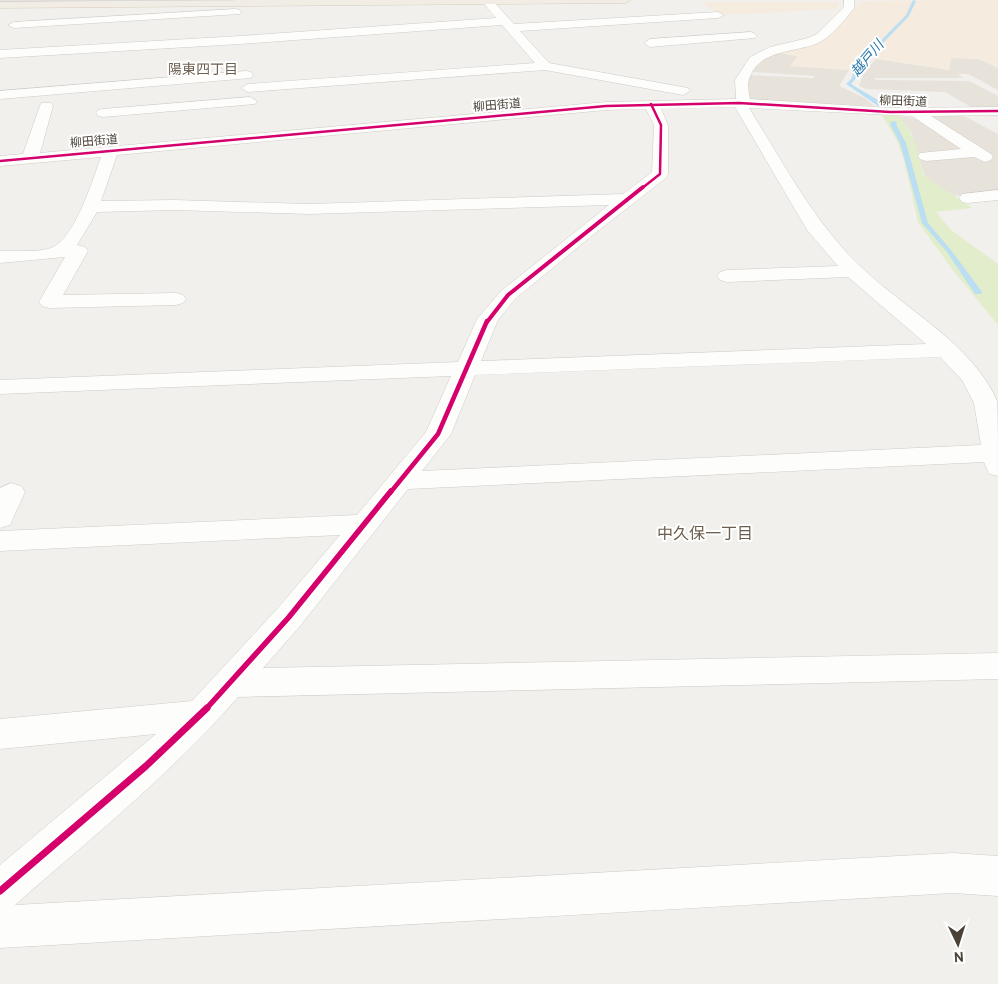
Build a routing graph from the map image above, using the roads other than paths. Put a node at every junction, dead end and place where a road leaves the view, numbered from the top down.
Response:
1 (626, 0) edge
2 (850, 0) edge
3 (486, 1) edge
4 (0, 4) edge
5 (50, 4) junction
6 (703, 6) dead end
7 (726, 21) junction
8 (238, 22) junction
9 (509, 24) junction
10 (751, 36) junction
11 (650, 43) dead end
12 (774, 50) junction
13 (0, 54) edge
14 (545, 66) junction
15 (661, 75) dead end
16 (651, 86) junction
17 (0, 95) edge
18 (249, 99) junction
19 (735, 103) junction
20 (651, 104) junction
21 (46, 106) dead end
22 (998, 111) edge
23 (968, 112) junction
24 (103, 113) dead end
25 (917, 113) junction
26 (990, 125) dead end
27 (254, 138) junction
28 (111, 151) junction
29 (926, 156) dead end
30 (30, 158) junction
31 (0, 161) edge
32 (998, 195) edge
33 (968, 198) dead end
34 (626, 199) junction
35 (90, 207) junction
36 (58, 252) junction
37 (0, 258) edge
38 (853, 271) junction
39 (727, 276) dead end
40 (176, 299) dead end
41 (946, 350) junction
42 (464, 370) junction
43 (0, 386) edge
44 (997, 461) edge
45 (399, 481) junction
46 (11, 492) dead end
47 (0, 518) edge
48 (365, 524) junction
49 (0, 541) edge
50 (998, 666) edge
51 (230, 683) junction
52 (201, 715) junction
53 (0, 734) edge
54 (998, 876) edge
55 (0, 891) edge
56 (0, 927) edge

1 - 3 main road
2 - 12 street
3 - 8 main road
3 - 9 street
4 - 5 main road
5 - 8 main road
5 - 8 street
6 - 7 street
7 - 9 street
7 - 10 street
8 - 9 street
8 - 13 street
8 - 18 street
9 - 14 street
10 - 11 street
10 - 12 street
12 - 19 street
14 - 16 street
14 - 18 street
15 - 16 street
16 - 19 street
17 - 18 street
18 - 24 street
18 - 27 street
19 - 20 street, 柳田街道
19 - 25 street, 柳田街道
19 - 38 street
20 - 27 street, 柳田街道
20 - 34 street
21 - 30 street
22 - 23 street, 柳田街道
23 - 25 street, 柳田街道
23 - 26 street
25 - 29 street
27 - 28 street, 柳田街道
28 - 30 street, 柳田街道
28 - 35 street
30 - 31 street, 柳田街道
32 - 33 street
34 - 35 street
34 - 42 street
35 - 36 street
36 - 37 street
36 - 40 street
38 - 39 street
38 - 41 street
41 - 42 street
41 - 44 street
42 - 43 street
42 - 45 street
44 - 45 street
45 - 48 street
46 - 47 street
48 - 49 street
48 - 51 street
50 - 51 street
51 - 52 street
52 - 53 street
52 - 55 street
54 - 56 street

